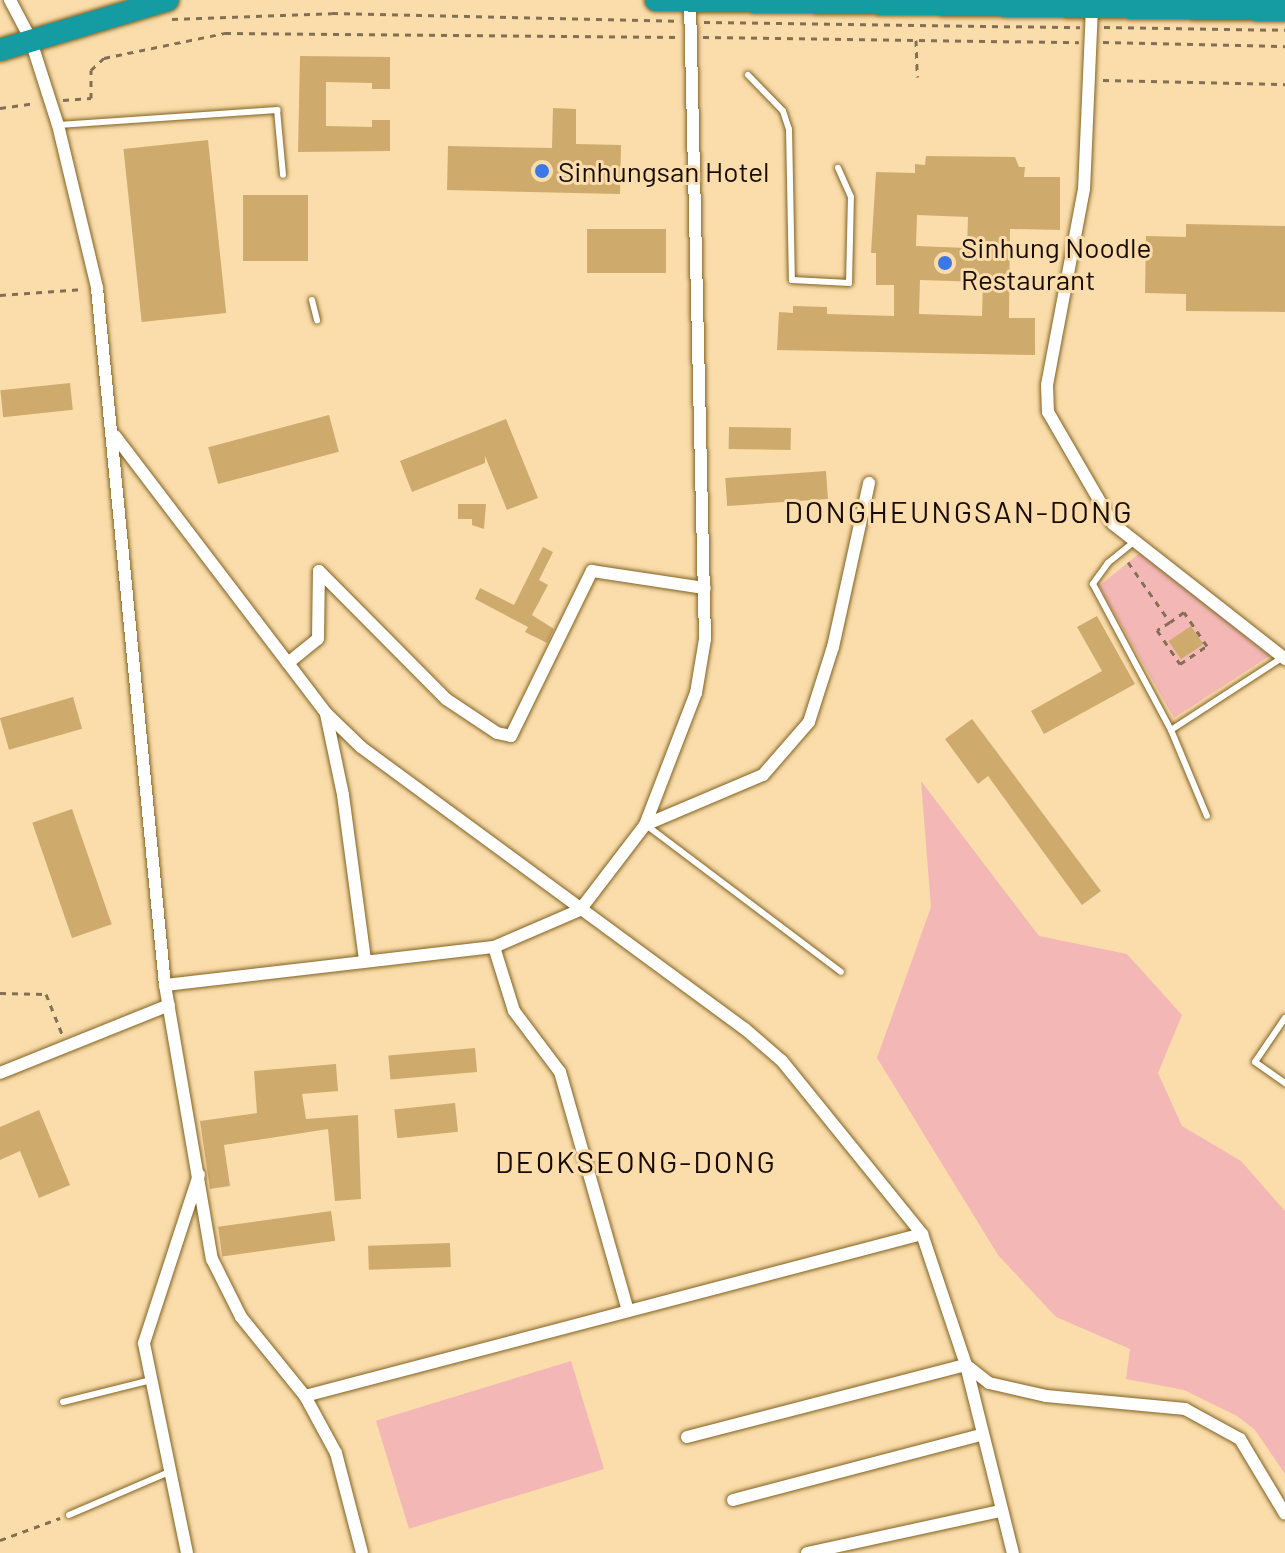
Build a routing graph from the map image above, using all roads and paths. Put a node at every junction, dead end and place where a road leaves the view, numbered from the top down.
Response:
1 (10, 0) edge
2 (168, 0) edge
3 (656, 0) edge
4 (690, 1) edge
5 (1092, 7) junction
6 (1285, 10) edge
7 (691, 37) junction
8 (30, 38) junction
9 (0, 50) edge
10 (748, 75) dead end
11 (917, 77) dead end
12 (1091, 79) junction
13 (1285, 84) edge
14 (91, 98) dead end
15 (58, 125) junction
16 (838, 168) dead end
17 (283, 175) dead end
18 (97, 288) junction
19 (0, 295) edge
20 (312, 300) dead end
21 (317, 320) dead end
22 (115, 436) junction
23 (869, 483) dead end
24 (1135, 541) junction
25 (1122, 554) junction
26 (705, 588) junction
27 (1170, 622) junction
28 (1284, 658) edge
29 (288, 663) junction
30 (326, 713) junction
31 (1171, 730) junction
32 (1207, 816) dead end
33 (645, 825) junction
34 (580, 910) junction
35 (494, 947) junction
36 (365, 959) junction
37 (841, 972) dead end
38 (165, 985) junction
39 (0, 993) edge
40 (169, 1005) junction
41 (1285, 1018) edge
42 (66, 1046) junction
43 (0, 1073) edge
44 (1285, 1083) edge
45 (200, 1172) junction
46 (922, 1234) junction
47 (628, 1311) junction
48 (966, 1365) junction
49 (151, 1380) junction
50 (305, 1396) junction
51 (63, 1402) dead end
52 (981, 1435) junction
53 (687, 1437) dead end
54 (169, 1472) junction
55 (733, 1500) dead end
56 (999, 1511) junction
57 (1285, 1514) edge
58 (69, 1515) joint
59 (0, 1540) edge
60 (187, 1553) edge
61 (362, 1553) edge
62 (807, 1553) edge
63 (1013, 1553) edge

1 - 8 street
2 - 8 highway
3 - 4 highway
4 - 5 highway
4 - 7 street
5 - 6 highway
5 - 12 street
7 - 11 path
7 - 14 path
7 - 26 street
8 - 9 highway
8 - 15 street
10 - 16 lane
12 - 13 path
12 - 24 street
15 - 17 lane
15 - 18 street
18 - 19 path
18 - 22 street
20 - 21 lane
22 - 29 street
22 - 38 street
23 - 33 street
24 - 25 lane
24 - 28 street
25 - 27 path
25 - 31 lane
26 - 29 street
26 - 33 street
27 - 27 path
28 - 31 lane
29 - 30 street
30 - 34 street
30 - 36 street
31 - 32 lane
33 - 34 street
33 - 37 lane
34 - 35 street
34 - 46 street
35 - 36 street
35 - 47 street
36 - 38 street
38 - 40 street
39 - 42 path
40 - 42 street
40 - 45 street
41 - 44 lane
42 - 43 street
45 - 49 street
45 - 50 street
46 - 47 street
46 - 48 street
47 - 50 street
48 - 52 street
48 - 53 street
48 - 57 street
49 - 51 lane
49 - 54 street
50 - 61 street
52 - 55 street
52 - 56 street
54 - 58 lane
54 - 60 street
56 - 62 street
56 - 63 street
58 - 59 path

